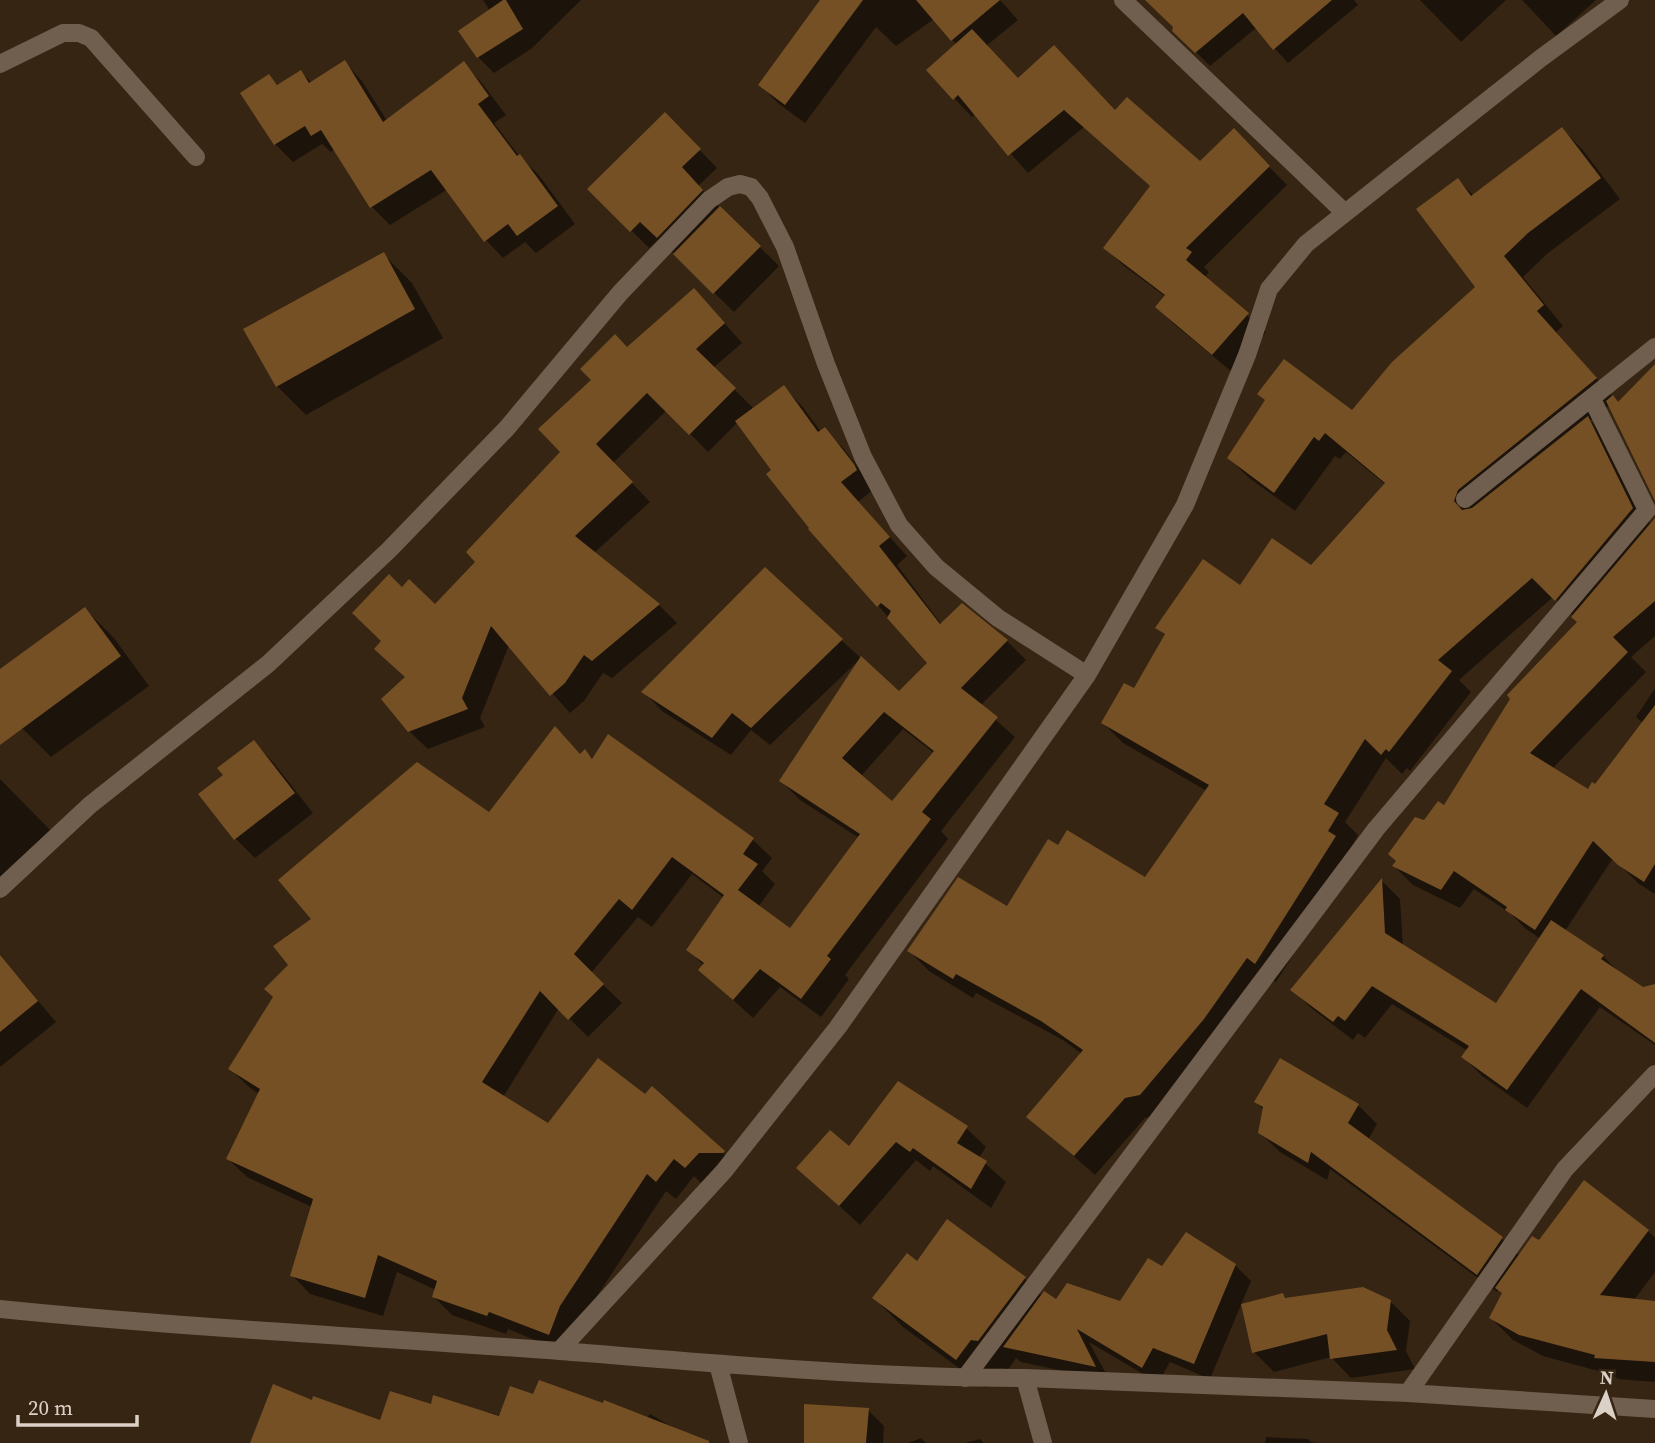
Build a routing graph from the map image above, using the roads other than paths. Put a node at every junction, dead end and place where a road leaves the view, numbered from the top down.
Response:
1 (1124, 0) edge
2 (1620, 0) edge
3 (0, 64) edge
4 (196, 158) dead end
5 (1345, 213) junction
6 (1655, 347) edge
7 (1591, 399) junction
8 (1465, 499) dead end
9 (1087, 675) junction
10 (0, 888) edge
11 (1655, 1073) edge
12 (0, 1309) edge
13 (559, 1351) junction
14 (718, 1364) junction
15 (965, 1378) junction
16 (1025, 1378) junction
17 (1408, 1393) junction
18 (1655, 1409) edge
19 (739, 1443) edge
20 (1043, 1443) edge

1 - 5 street
2 - 5 street
3 - 4 street
5 - 9 street
6 - 7 street
7 - 8 street
7 - 15 street
9 - 10 street
9 - 13 street
11 - 17 street
12 - 13 street
13 - 14 street
14 - 15 street
14 - 19 street
15 - 16 street
16 - 17 street
16 - 20 street
17 - 18 street

